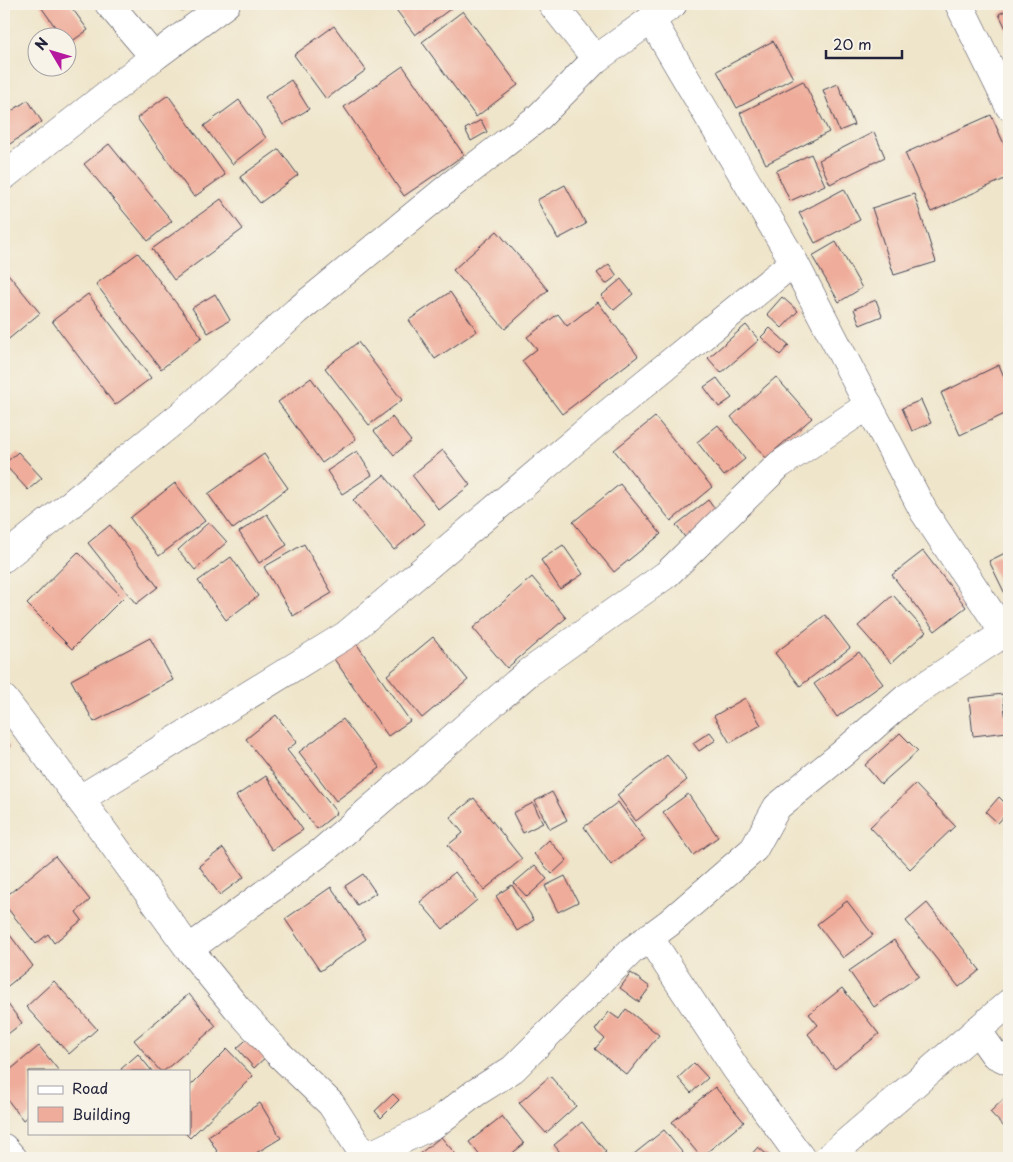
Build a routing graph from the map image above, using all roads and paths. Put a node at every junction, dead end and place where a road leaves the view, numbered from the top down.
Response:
1 (110, 4) edge
2 (226, 4) edge
3 (552, 4) edge
4 (959, 4) edge
5 (662, 11) edge
6 (154, 57) junction
7 (596, 59) junction
8 (1009, 106) edge
9 (4, 176) edge
10 (794, 262) junction
11 (869, 405) junction
12 (4, 558) edge
13 (1007, 632) edge
14 (4, 699) edge
15 (80, 798) junction
16 (649, 937) junction
17 (189, 950) junction
18 (1009, 1003) edge
19 (977, 1030) junction
20 (1009, 1061) edge
21 (4, 1148) edge
22 (13, 1158) edge
23 (364, 1158) edge
24 (801, 1158) edge
25 (828, 1158) edge

1 - 6 street
2 - 6 street
3 - 7 street
4 - 8 street
5 - 7 street
5 - 10 street
6 - 9 street
7 - 12 street
10 - 11 street
10 - 15 street
11 - 13 street
11 - 17 street
13 - 16 street
14 - 15 street
15 - 17 street
16 - 23 street
16 - 24 street
17 - 23 street
18 - 19 street
19 - 20 street
19 - 25 street
21 - 22 street

